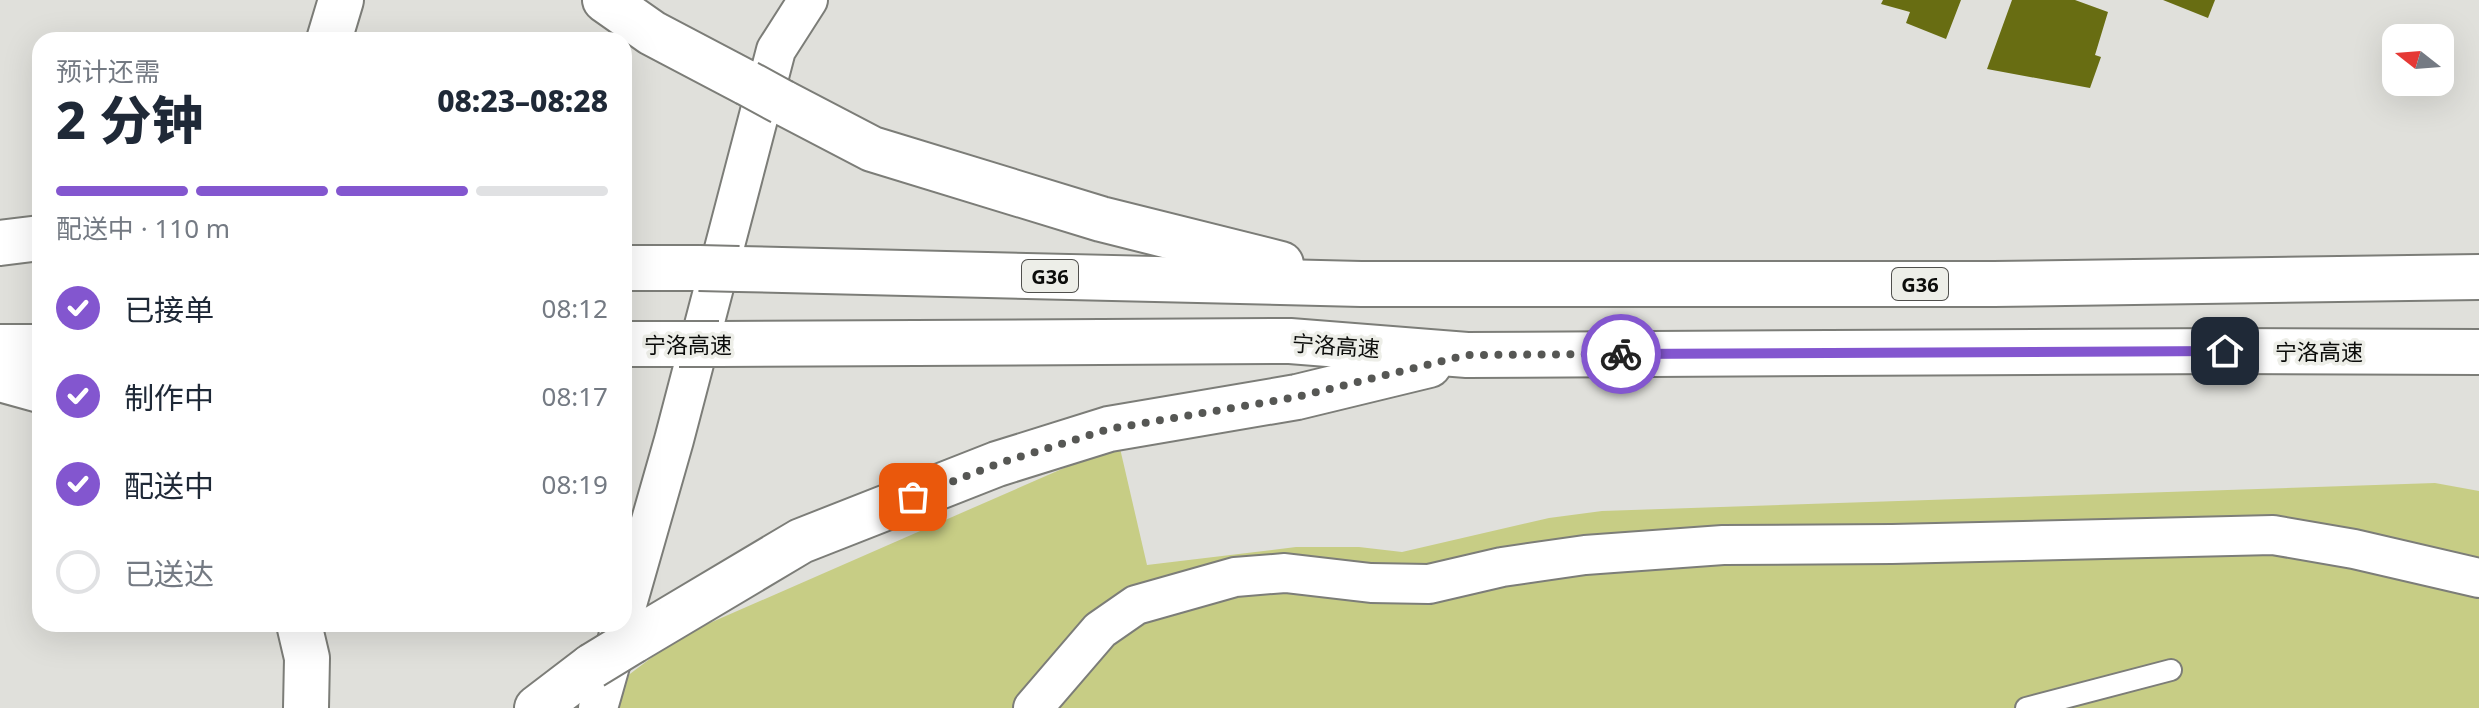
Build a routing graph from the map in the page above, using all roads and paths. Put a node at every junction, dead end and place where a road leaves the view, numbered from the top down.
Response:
1 (341, 0) edge
2 (605, 0) edge
3 (808, 0) edge
4 (331, 32) edge
5 (32, 239) edge
6 (0, 243) edge
7 (0, 260) edge
8 (32, 262) edge
9 (632, 268) edge
10 (2479, 277) edge
11 (1361, 284) junction
12 (632, 344) edge
13 (0, 347) edge
14 (32, 347) edge
15 (2479, 352) edge
16 (1467, 355) junction
17 (0, 379) edge
18 (32, 388) edge
19 (2479, 578) edge
20 (632, 604) edge
21 (632, 624) edge
22 (301, 632) edge
23 (623, 632) edge
24 (2171, 670) dead end
25 (595, 687) edge
26 (306, 708) edge
27 (537, 708) edge
28 (1033, 708) edge
29 (2026, 708) edge

1 - 4 highway
2 - 11 highway
3 - 20 street
5 - 6 highway
7 - 8 highway
9 - 11 highway, G36
10 - 11 highway, G36
12 - 16 highway, 宁洛高速
13 - 14 highway
15 - 16 highway, 宁洛高速
16 - 21 highway
17 - 18 highway
19 - 28 street
22 - 26 highway
23 - 25 highway, bridge
24 - 29 lane
25 - 27 highway

